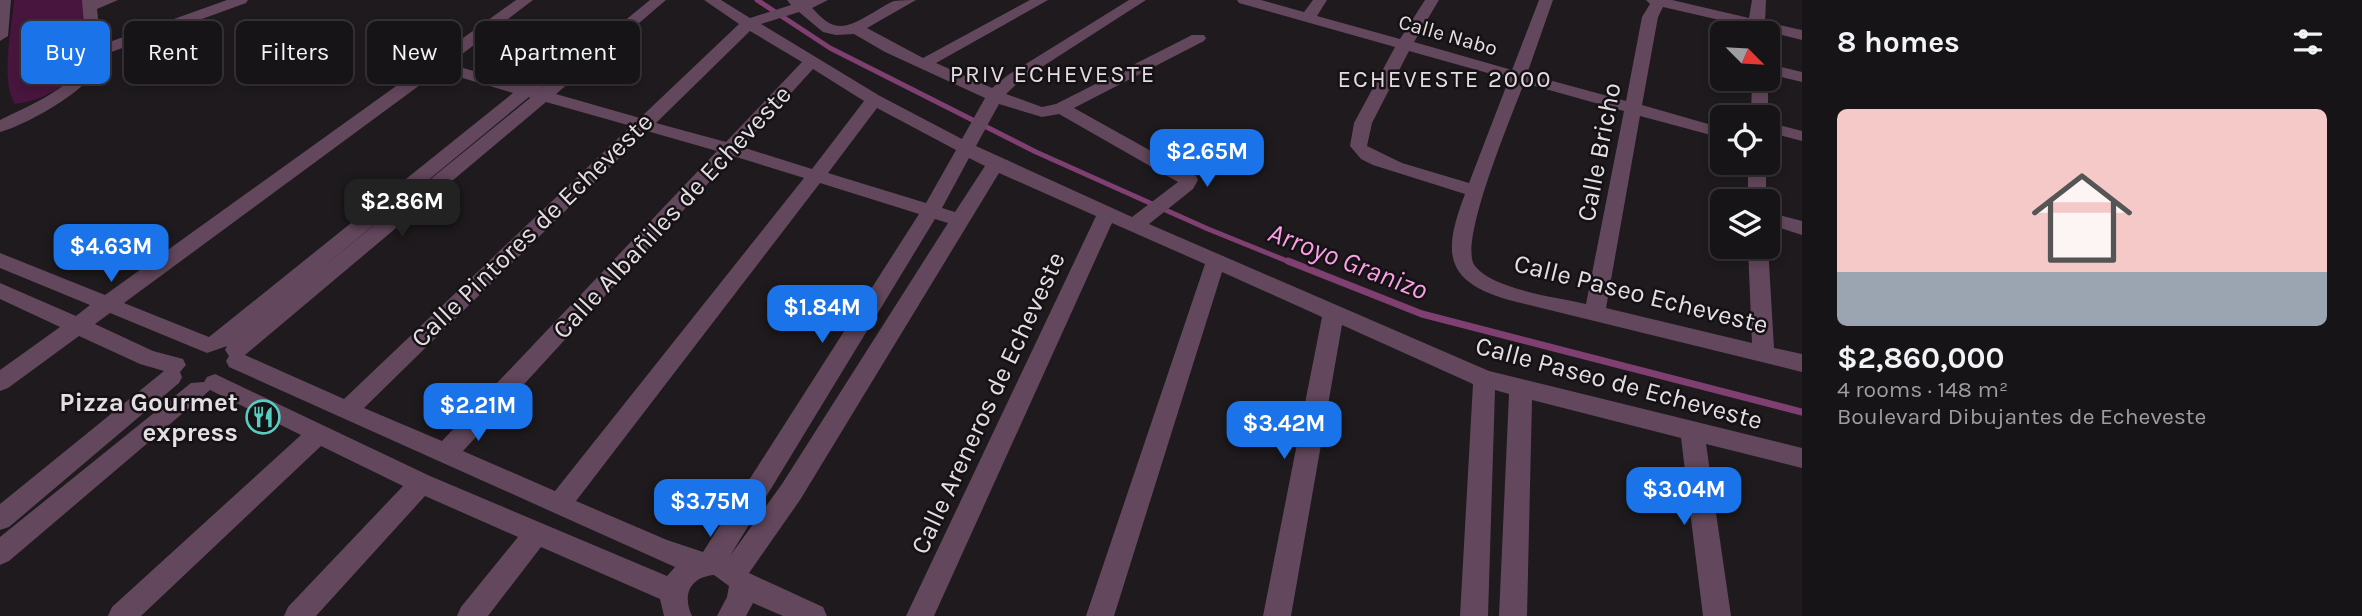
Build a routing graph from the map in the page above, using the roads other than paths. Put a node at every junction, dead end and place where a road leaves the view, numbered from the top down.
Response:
1 (4, 0) edge
2 (111, 0) edge
3 (240, 0) edge
4 (526, 0) edge
5 (637, 0) edge
6 (659, 0) edge
7 (711, 0) edge
8 (821, 0) edge
9 (908, 0) edge
10 (1041, 0) edge
11 (1139, 0) edge
12 (1244, 0) edge
13 (1320, 0) edge
14 (1432, 0) edge
15 (1546, 0) edge
16 (1657, 0) edge
17 (1759, 0) edge
18 (90, 4) edge
19 (796, 6) edge
20 (1308, 18) junction
21 (1727, 21) edge
22 (1756, 21) edge
23 (749, 23) junction
24 (857, 29) junction
25 (1780, 33) edge
26 (1802, 35) edge
27 (0, 36) edge
28 (1198, 38) dead end
29 (1405, 44) junction
30 (461, 46) edge
31 (110, 47) edge
32 (811, 62) junction
33 (925, 63) junction
34 (461, 72) edge
35 (1780, 72) edge
36 (1517, 76) junction
37 (1802, 77) edge
38 (73, 84) edge
39 (409, 84) edge
40 (535, 93) junction
41 (994, 98) junction
42 (874, 100) junction
43 (1061, 108) junction
44 (1634, 110) junction
45 (5, 121) edge
46 (640, 125) junction
47 (1710, 130) edge
48 (1780, 130) edge
49 (1802, 136) edge
50 (729, 149) junction
51 (967, 150) junction
52 (995, 163) junction
53 (817, 176) junction
54 (1475, 191) junction
55 (931, 211) junction
56 (1106, 214) junction
57 (959, 220) junction
58 (1780, 222) edge
59 (1133, 226) junction
60 (1802, 228) edge
61 (1759, 259) edge
62 (0, 260) edge
63 (1216, 260) junction
64 (0, 290) edge
65 (106, 305) junction
66 (1333, 314) junction
67 (1594, 314) junction
68 (77, 326) junction
69 (224, 350) junction
70 (1763, 353) junction
71 (1802, 363) edge
72 (173, 371) junction
73 (1484, 379) junction
74 (0, 382) edge
75 (207, 386) junction
76 (1521, 390) junction
77 (348, 409) junction
78 (1692, 432) junction
79 (318, 434) junction
80 (446, 453) junction
81 (1802, 458) edge
82 (421, 483) junction
83 (559, 504) junction
84 (0, 519) edge
85 (536, 534) junction
86 (0, 553) edge
87 (723, 571) junction
88 (677, 610) edge
89 (122, 616) edge
90 (298, 616) edge
91 (471, 616) edge
92 (731, 616) edge
93 (813, 616) edge
94 (920, 616) edge
95 (1100, 616) edge
96 (1277, 616) edge
97 (1474, 616) edge
98 (1513, 616) edge
99 (1717, 616) edge

1 - 27 street
2 - 18 street
3 - 31 street
4 - 30 street
5 - 40 street
6 - 40 street
7 - 23 street, Calle Paseo de Echeveste
8 - 19 street
9 - 24 street
10 - 33 street
11 - 41 street
12 - 20 street, Calle Nabo
13 - 20 street
14 - 29 street
15 - 36 street
16 - 21 street
16 - 44 street, Calle Bricho
17 - 22 street
19 - 23 street
19 - 24 street
20 - 29 street, Calle Nabo
23 - 32 street, Calle Paseo de Echeveste
23 - 46 street, Calle Pintores de Echeveste
24 - 33 street
25 - 26 street
28 - 43 street
29 - 36 street, Calle Nabo
29 - 54 street
32 - 42 street, Calle Paseo de Echeveste
32 - 50 street, Calle Albañiles de Echeveste
33 - 41 street
34 - 40 street
35 - 37 street
36 - 44 street, Calle Nabo
36 - 54 street
38 - 45 street
39 - 65 street
40 - 46 street
40 - 69 street
41 - 43 street
41 - 51 street
42 - 51 street, Calle Paseo de Echeveste
42 - 53 street
43 - 59 street
44 - 47 street, Calle Nabo
44 - 67 street, Calle Bricho
46 - 50 street
46 - 77 street, Calle Pintores de Echeveste
48 - 49 street
50 - 53 street
50 - 80 street, Calle Albañiles de Echeveste
51 - 52 street, Calle Paseo de Echeveste
51 - 55 street
52 - 56 street, Calle Paseo de Echeveste
52 - 57 street
53 - 55 street
53 - 83 street
54 - 67 street, Calle Paseo Echeveste
55 - 57 street
55 - 87 street
56 - 59 street, Calle Paseo de Echeveste
56 - 94 street, Calle Areneros de Echeveste
57 - 87 street
58 - 60 street
59 - 63 street, Calle Paseo de Echeveste
61 - 70 street
62 - 65 street
63 - 66 street, Calle Paseo de Echeveste
63 - 95 street
64 - 68 street
65 - 68 street
65 - 69 street
66 - 73 street, Calle Paseo de Echeveste
66 - 96 street
67 - 70 street, Calle Paseo Echeveste
68 - 72 street
68 - 74 street
69 - 72 street
69 - 75 street
69 - 77 street
70 - 71 street, Calle Paseo Echeveste
72 - 75 street
72 - 84 street
73 - 76 street, Calle Paseo de Echeveste
73 - 97 street
75 - 79 street
75 - 86 street
76 - 78 street, Calle Paseo de Echeveste
76 - 98 street
77 - 80 street
78 - 81 street, Calle Paseo de Echeveste
78 - 99 street
79 - 82 street
79 - 89 street
80 - 83 street
82 - 85 street
82 - 90 street
83 - 87 street
85 - 88 street
85 - 91 street
87 - 88 street
87 - 92 street
87 - 93 street

